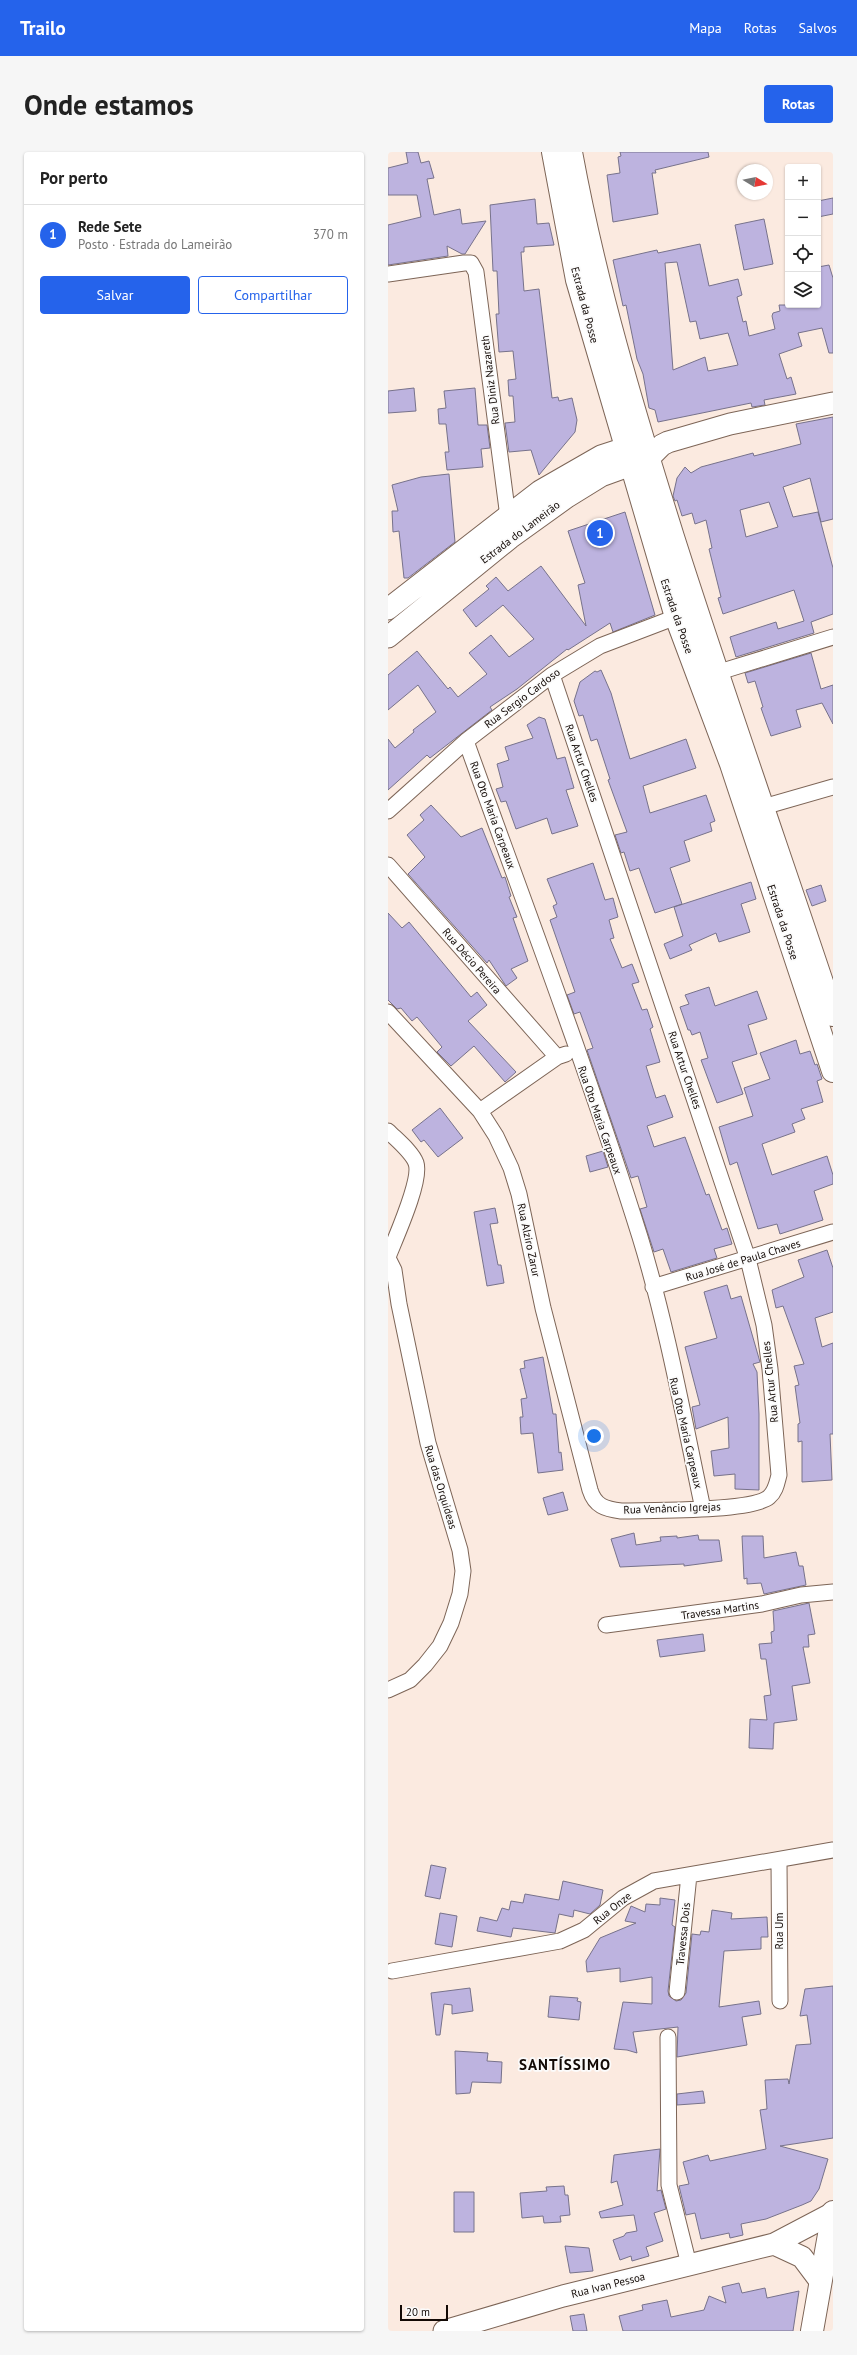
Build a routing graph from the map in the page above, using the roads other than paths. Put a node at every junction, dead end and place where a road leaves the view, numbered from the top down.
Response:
1 (553, 152) edge
2 (571, 152) edge
3 (388, 274) edge
4 (833, 403) edge
5 (642, 452) junction
6 (508, 517) junction
7 (388, 609) edge
8 (676, 617) junction
9 (388, 637) edge
10 (833, 637) edge
11 (716, 673) junction
12 (552, 675) junction
13 (466, 741) junction
14 (833, 787) edge
15 (763, 807) junction
16 (388, 811) edge
17 (388, 865) edge
18 (388, 1012) edge
19 (833, 1015) edge
20 (577, 1051) junction
21 (557, 1057) junction
22 (833, 1071) edge
23 (480, 1111) junction
24 (388, 1131) edge
25 (833, 1232) edge
26 (388, 1258) edge
27 (748, 1259) junction
28 (653, 1287) junction
29 (779, 1474) joint
30 (597, 1504) joint
31 (703, 1509) junction
32 (833, 1592) edge
33 (606, 1625) dead end
34 (388, 1690) edge
35 (833, 1850) edge
36 (779, 1861) junction
37 (689, 1875) junction
38 (392, 1971) dead end
39 (677, 1992) dead end
40 (780, 2001) dead end
41 (668, 2037) dead end
42 (833, 2212) edge
43 (774, 2244) junction
44 (689, 2265) junction
45 (820, 2281) junction
46 (486, 2325) edge
47 (444, 2331) edge
48 (812, 2331) edge

1 - 5 main road, Estrada da Posse
2 - 5 main road, Estrada da Posse
3 - 6 street, Rua Diniz Nazareth
4 - 5 main road, Estrada do Lameirão
5 - 6 main road, Estrada do Lameirão
5 - 8 main road, Estrada da Posse
5 - 9 main road, Estrada do Lameirão
5 - 11 main road, Estrada da Posse
6 - 7 main road, Estrada do Lameirão
8 - 12 street, Rua Sergio Cardoso
8 - 22 main road, Estrada da Posse
10 - 11 street
11 - 15 main road, Estrada da Posse
12 - 13 street, Rua Sergio Cardoso
12 - 27 street, Rua Artur Chelles
13 - 16 street, Rua Sergio Cardoso
13 - 20 street, Rua Oto Maria Carpeaux
14 - 15 street
15 - 19 main road, Estrada da Posse
17 - 21 street, Rua Décio Pereira
18 - 23 street, Rua Alziro Zarur
20 - 21 street
20 - 28 street, Rua Oto Maria Carpeaux
21 - 23 street
23 - 30 street, Rua Alziro Zarur
24 - 26 street
25 - 27 street, Rua José de Paula Chaves
26 - 34 street, Rua das Orquideas
27 - 28 street, Rua José de Paula Chaves
27 - 29 street, Rua Artur Chelles
28 - 31 street, Rua Oto Maria Carpeaux
29 - 31 street, Rua Venâncio Igrejas
30 - 31 street, Rua Venâncio Igrejas
32 - 33 street, Travessa Martins
35 - 36 street, Rua Onze
36 - 37 street, Rua Onze
36 - 40 street, Rua Um
37 - 38 street, Rua Onze
37 - 39 street, Travessa Dois
41 - 44 street
42 - 43 main road, Rua Ivan Pessoa
42 - 45 main road
43 - 44 main road, Rua Ivan Pessoa
43 - 45 main road
44 - 46 main road, Rua Ivan Pessoa
45 - 48 main road
46 - 47 main road, Rua Ivan Pessoa

